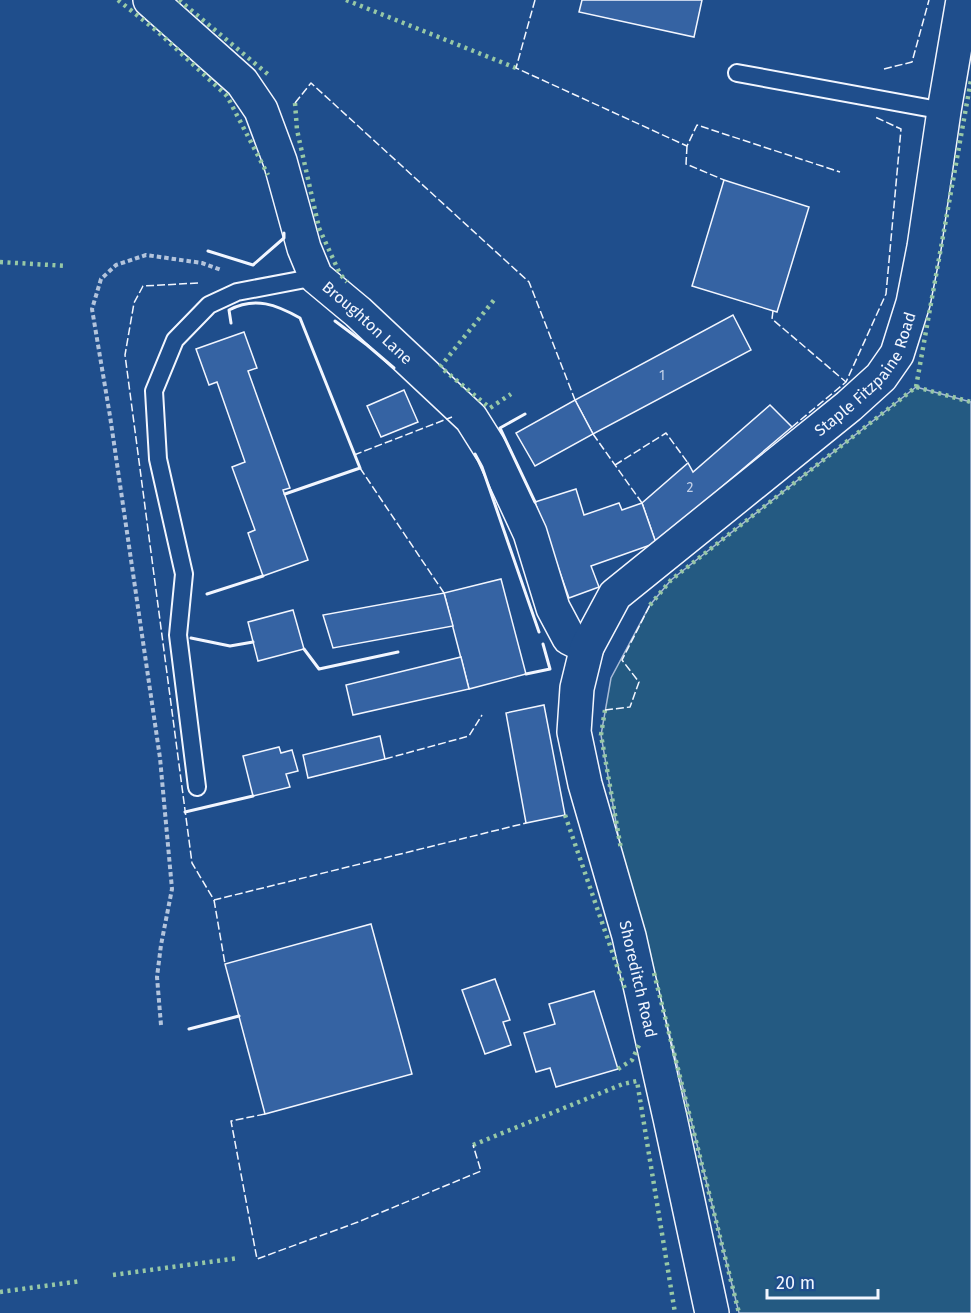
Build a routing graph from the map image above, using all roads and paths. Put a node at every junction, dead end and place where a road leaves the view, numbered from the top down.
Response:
1 (150, 0) edge
2 (963, 0) edge
3 (737, 73) dead end
4 (944, 111) junction
5 (316, 277) junction
6 (252, 289) junction
7 (587, 647) junction
8 (197, 787) dead end
9 (161, 1025) dead end
10 (712, 1313) edge

1 - 5 street, Broughton Lane
2 - 4 street, Staple Fitzpaine Road
3 - 4 lane
4 - 7 street, Staple Fitzpaine Road
5 - 6 lane
5 - 7 street, Broughton Lane
6 - 8 lane
6 - 9 path
7 - 10 street, Shoreditch Road

